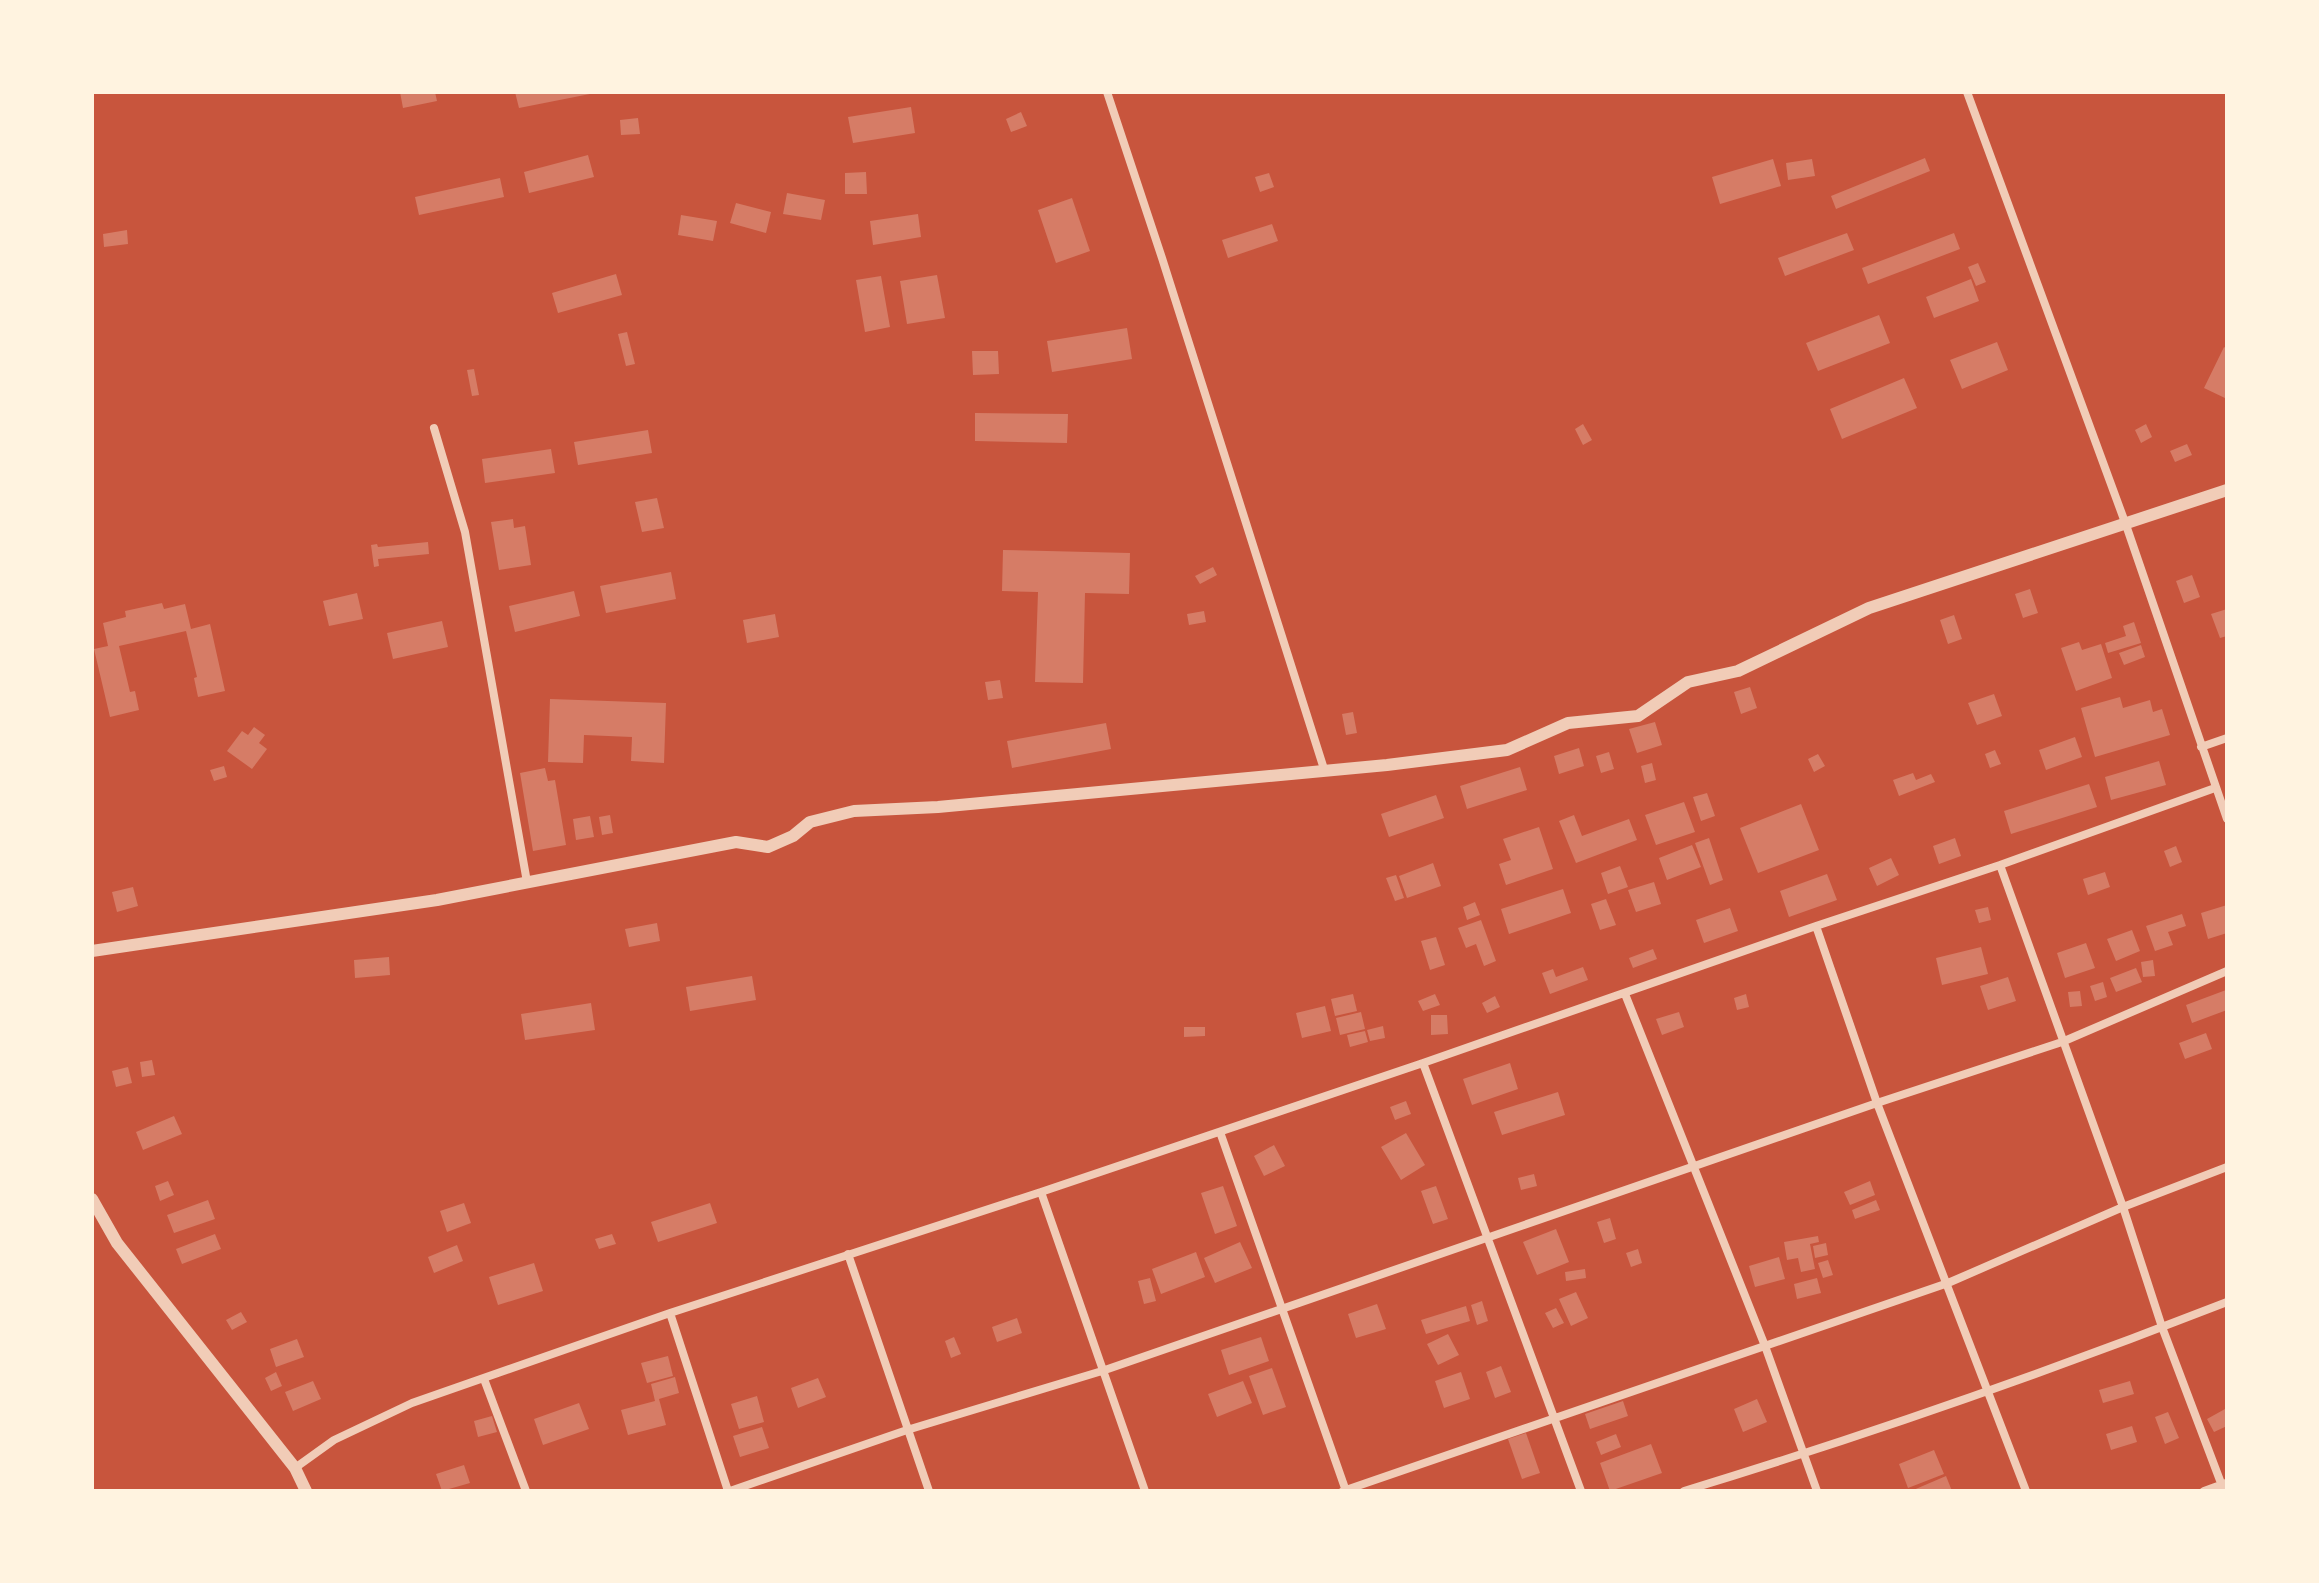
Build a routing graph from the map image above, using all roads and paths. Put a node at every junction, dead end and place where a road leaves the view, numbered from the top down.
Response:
1 (1107, 92) edge
2 (1967, 92) edge
3 (434, 428) dead end
4 (2227, 490) edge
5 (2126, 525) junction
6 (2227, 738) edge
7 (2201, 747) junction
8 (1324, 769) junction
9 (2215, 788) junction
10 (2227, 819) edge
11 (2000, 865) junction
12 (527, 882) junction
13 (1816, 926) junction
14 (92, 951) edge
15 (2227, 971) edge
16 (1625, 994) junction
17 (2062, 1042) junction
18 (1423, 1063) junction
19 (1877, 1103) junction
20 (1220, 1132) junction
21 (1694, 1166) junction
22 (2227, 1167) edge
23 (1041, 1192) junction
24 (92, 1199) edge
25 (2123, 1207) junction
26 (1486, 1239) junction
27 (848, 1254) junction
28 (1948, 1283) junction
29 (2227, 1302) edge
30 (1281, 1310) junction
31 (670, 1313) junction
32 (2162, 1327) junction
33 (1765, 1346) junction
34 (1102, 1371) junction
35 (484, 1379) junction
36 (1988, 1393) junction
37 (1552, 1419) junction
38 (907, 1430) junction
39 (1804, 1455) junction
40 (295, 1468) junction
41 (2224, 1486) edge
42 (306, 1491) edge
43 (526, 1491) edge
44 (729, 1491) edge
45 (929, 1491) edge
46 (1145, 1491) edge
47 (1345, 1491) edge
48 (1581, 1491) edge
49 (1684, 1491) edge
50 (1817, 1491) edge
51 (2026, 1491) edge
52 (2204, 1491) edge

1 - 8 street
2 - 5 street
3 - 12 street
4 - 5 street
5 - 7 street
5 - 8 street
6 - 7 street
7 - 9 street
8 - 12 street
9 - 10 street
9 - 11 street
11 - 13 street
11 - 17 street
12 - 14 street
13 - 16 street
13 - 19 street
15 - 17 street
16 - 18 street
16 - 21 street
17 - 19 street
17 - 25 street
18 - 20 street
18 - 26 street
19 - 21 street
19 - 28 street
20 - 23 street
20 - 30 street
21 - 26 street
21 - 33 street
22 - 25 street
23 - 27 street
23 - 34 street
24 - 40 street
25 - 28 street
25 - 32 street
26 - 30 street
26 - 37 street
27 - 31 street
27 - 38 street
28 - 33 street
28 - 36 street
29 - 32 street
30 - 34 street
30 - 47 street
31 - 35 street
31 - 44 street
32 - 36 street
32 - 41 street
33 - 37 street
33 - 39 street
34 - 38 street
34 - 46 street
35 - 40 street
35 - 43 street
36 - 39 street
36 - 51 street
37 - 47 street
37 - 48 street
38 - 44 street
38 - 45 street
39 - 49 street
39 - 50 street
40 - 42 street
41 - 52 street

